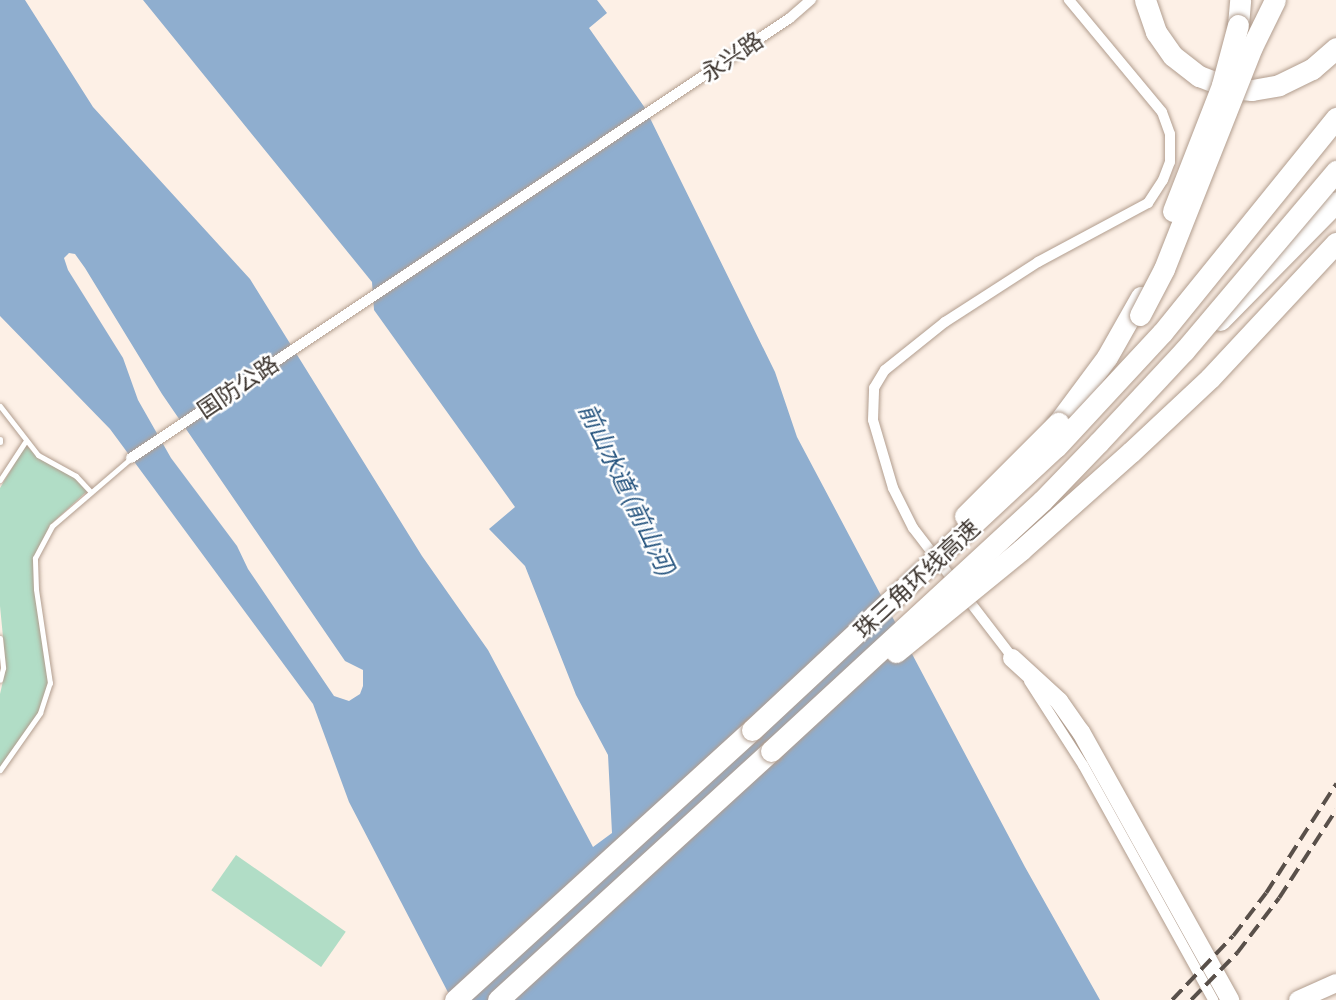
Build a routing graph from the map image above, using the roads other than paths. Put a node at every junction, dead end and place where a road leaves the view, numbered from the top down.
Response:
1 (811, 0) edge
2 (1069, 0) edge
3 (1145, 0) edge
4 (1240, 0) edge
5 (1275, 0) edge
6 (1336, 48) edge
7 (650, 111) joint
8 (1336, 118) edge
9 (1336, 172) edge
10 (1336, 202) edge
11 (1336, 243) edge
12 (1143, 395) junction
13 (0, 406) edge
14 (1058, 423) junction
15 (25, 442) junction
16 (131, 458) joint
17 (0, 480) edge
18 (90, 491) junction
19 (0, 638) edge
20 (1013, 658) junction
21 (0, 680) edge
22 (752, 730) junction
23 (771, 751) junction
24 (0, 770) edge
25 (1336, 983) edge
26 (455, 1000) edge
27 (498, 1000) edge
28 (1213, 1000) edge
29 (1230, 1000) edge
30 (1298, 1000) edge

1 - 7 street, 永兴路
2 - 20 street
3 - 6 highway, bridge
4 - 14 highway, bridge
5 - 14 highway, bridge
7 - 16 street, 国防公路
8 - 22 highway, 珠三角环线高速, bridge
9 - 12 highway, 珠三角环线高速, bridge
10 - 12 highway, bridge
11 - 23 highway, bridge
12 - 23 highway, 珠三角环线高速, bridge
13 - 15 lane
14 - 22 highway, bridge
15 - 17 lane
15 - 18 lane
16 - 18 lane, 国防公路
18 - 24 lane, 国防公路
19 - 21 lane
20 - 28 street
20 - 29 main road
22 - 26 highway, 珠三角环线高速
23 - 27 highway, 珠三角环线高速
25 - 30 main road

